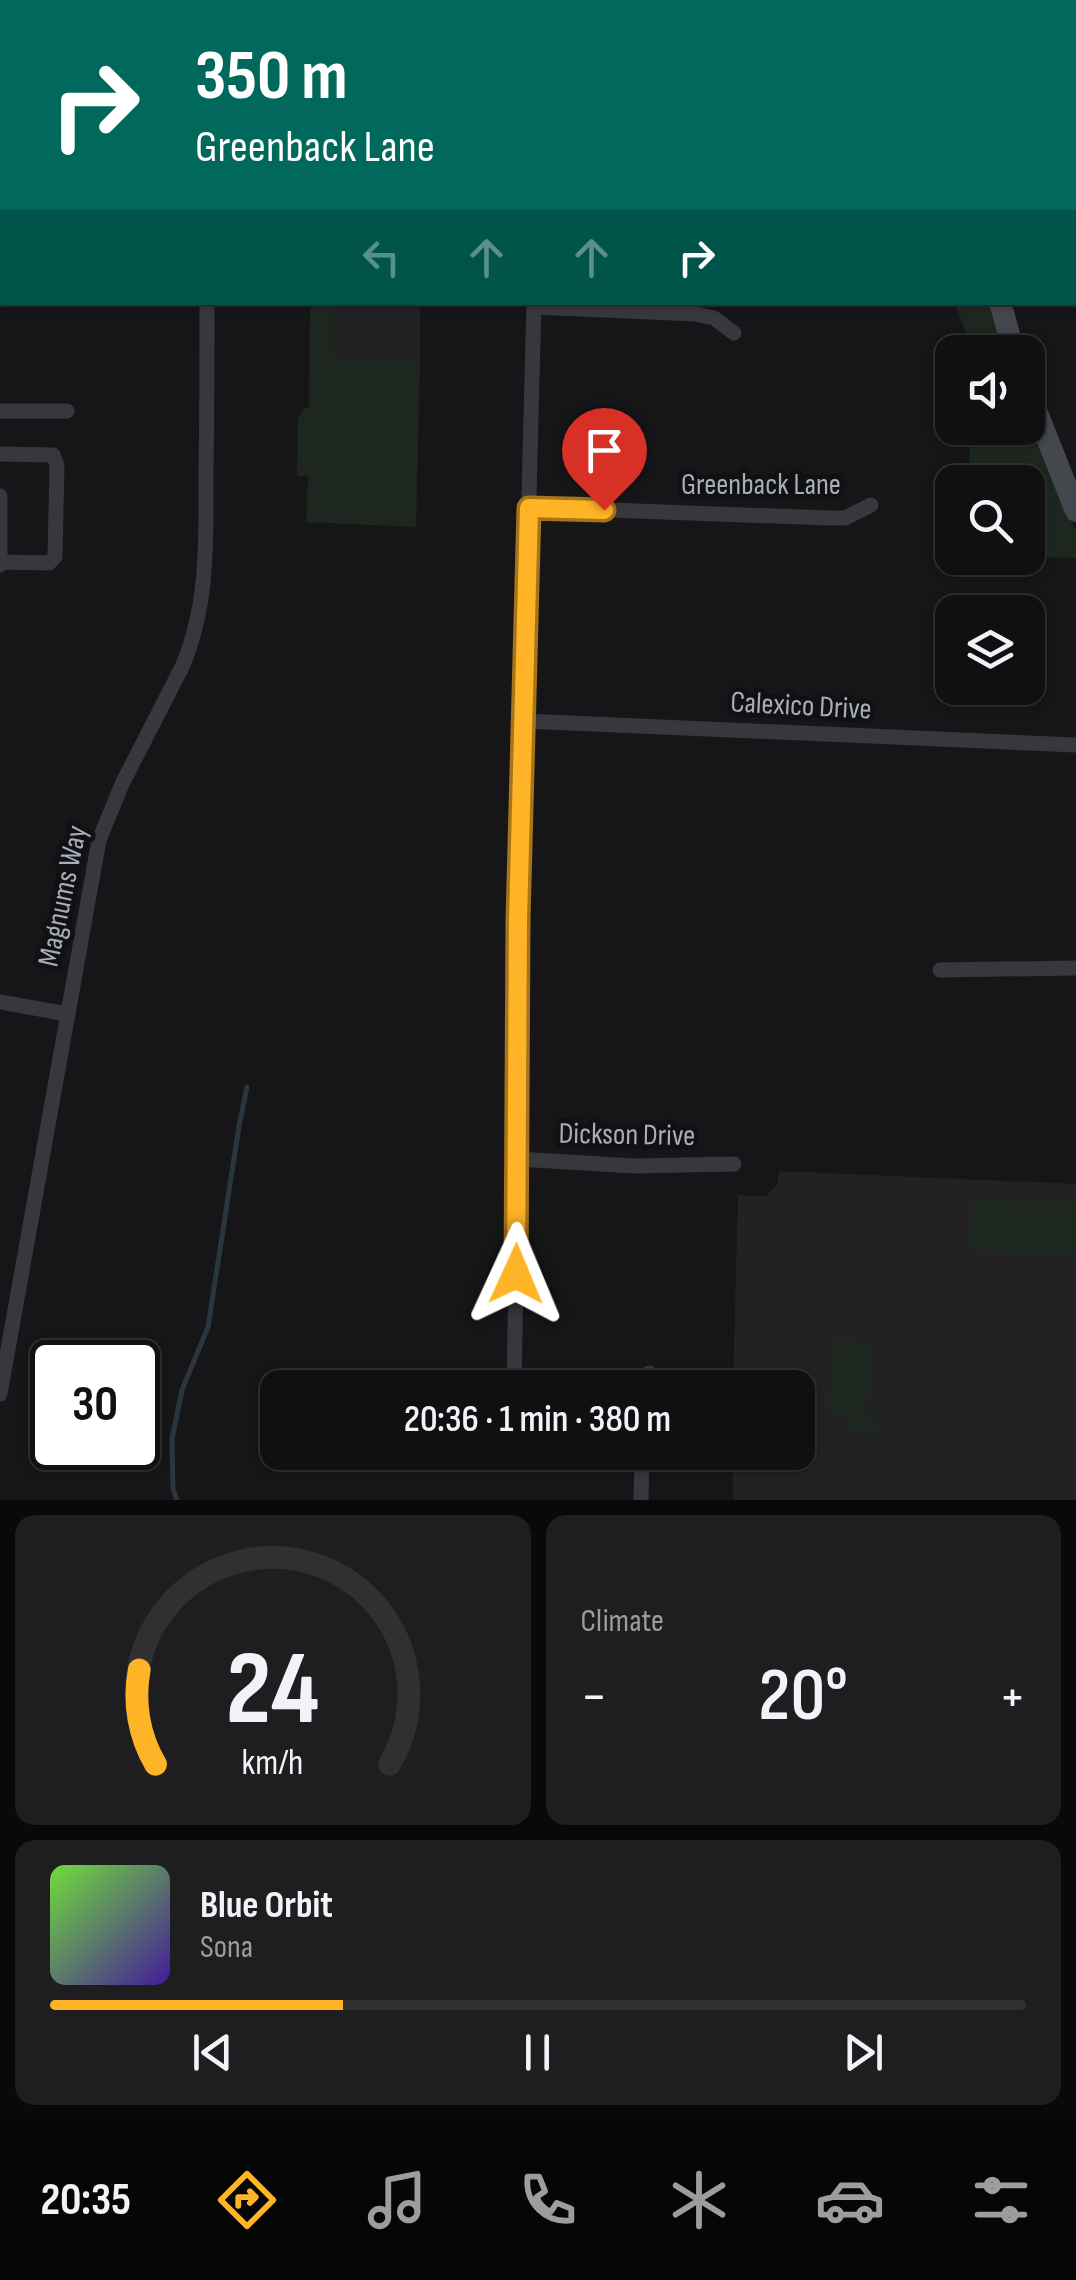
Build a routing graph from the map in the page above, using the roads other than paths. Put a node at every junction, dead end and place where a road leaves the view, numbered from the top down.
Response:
1 (208, 305) edge
2 (534, 305) edge
3 (1001, 305) edge
4 (734, 332) dead end
5 (1009, 335) edge
6 (0, 411) edge
7 (67, 411) dead end
8 (1045, 433) edge
9 (0, 454) edge
10 (0, 496) edge
11 (871, 505) dead end
12 (529, 508) junction
13 (1076, 511) edge
14 (0, 564) edge
15 (524, 721) junction
16 (1076, 745) edge
17 (1076, 968) edge
18 (940, 970) dead end
19 (0, 1002) edge
20 (68, 1014) junction
21 (518, 1160) junction
22 (734, 1164) dead end
23 (514, 1370) edge
24 (0, 1394) edge
25 (642, 1470) edge
26 (641, 1500) edge

1 - 20 street, Magnums Way
2 - 4 street
2 - 12 street
3 - 5 main road
6 - 7 street
8 - 13 main road
9 - 14 street
10 - 14 street
11 - 12 street, Greenback Lane
12 - 15 street
15 - 16 street, Calexico Drive
15 - 21 street
17 - 18 street
19 - 20 street
20 - 24 street, Magnums Way
21 - 22 street, Dickson Drive
21 - 23 street
25 - 26 street

